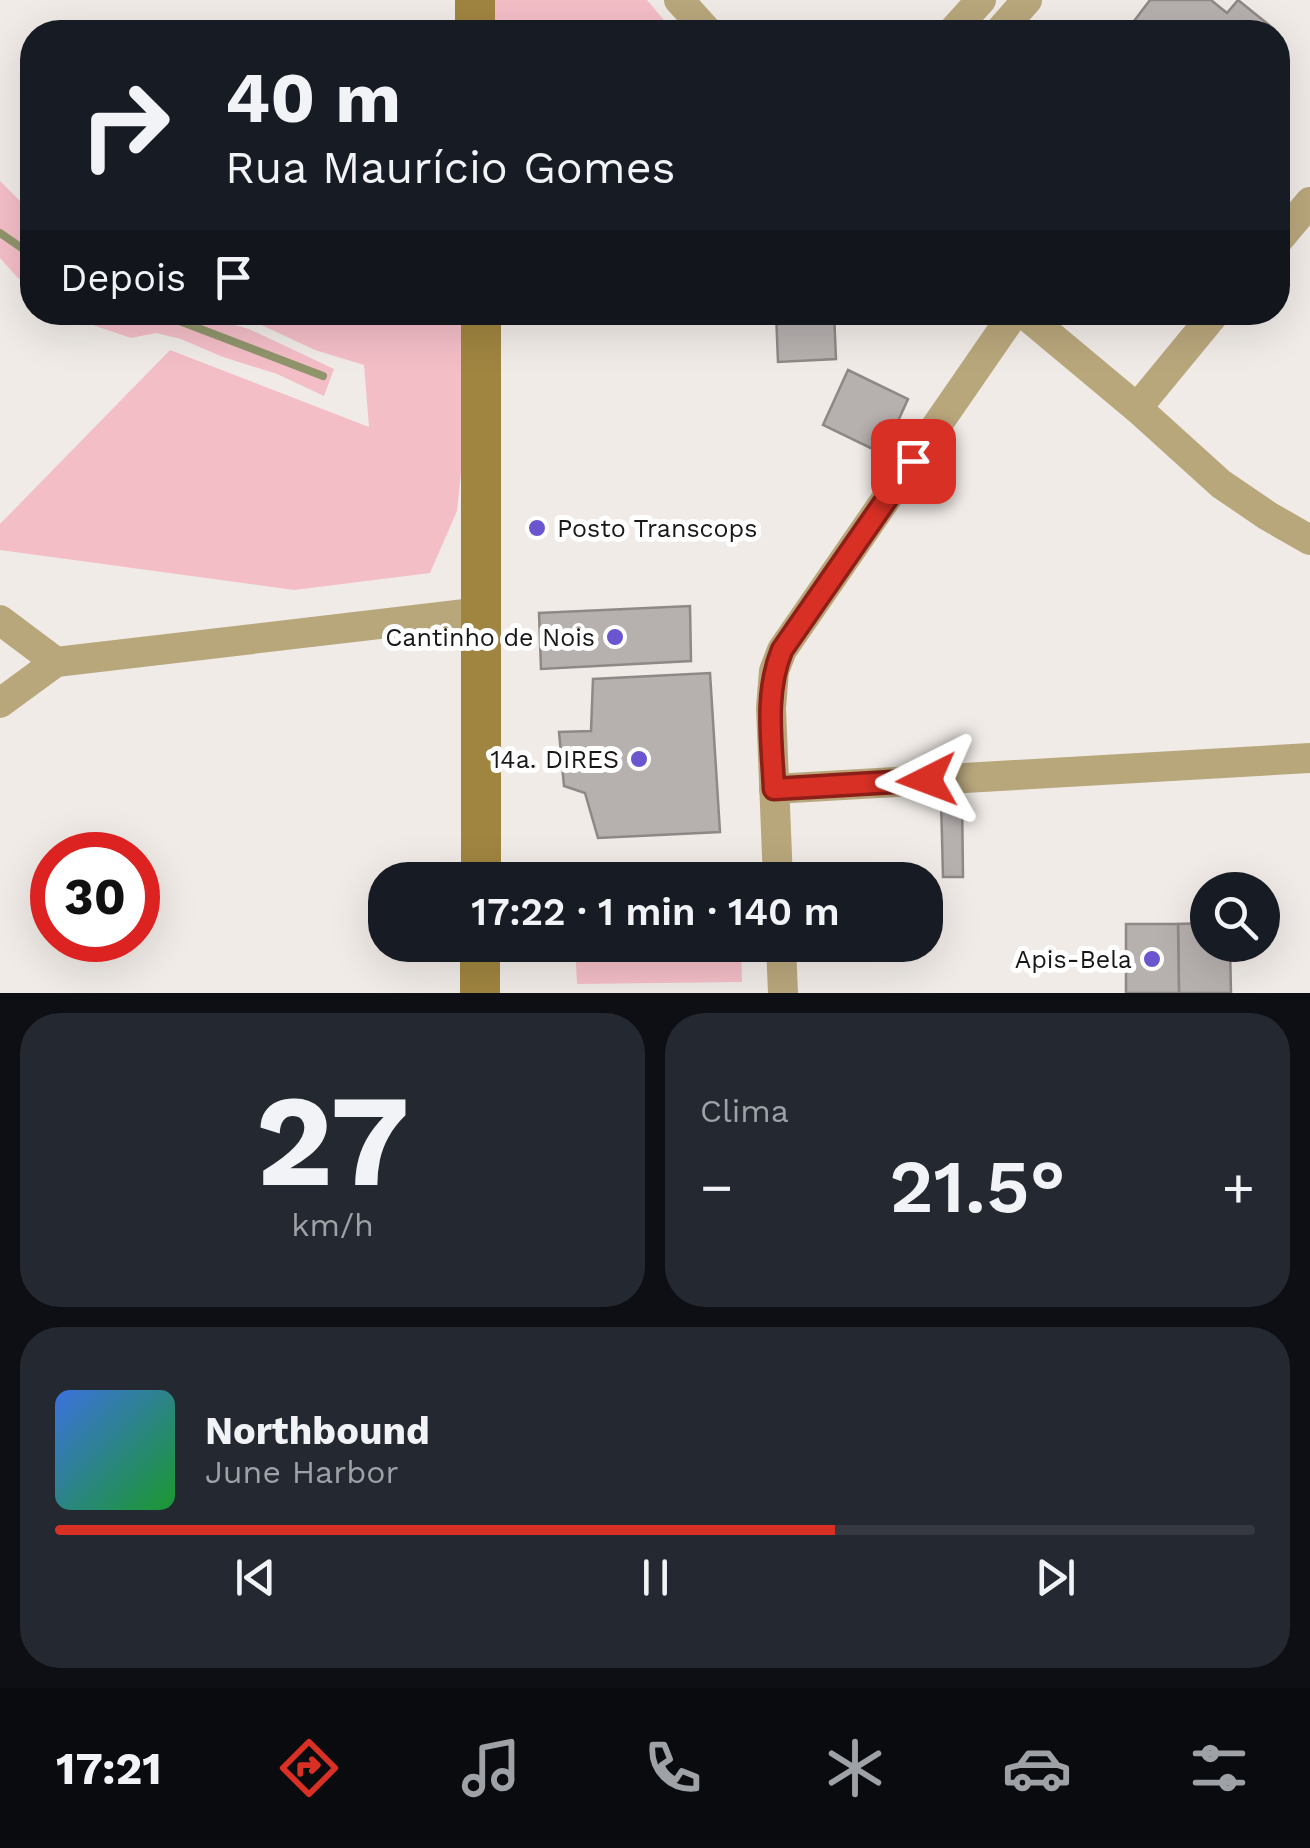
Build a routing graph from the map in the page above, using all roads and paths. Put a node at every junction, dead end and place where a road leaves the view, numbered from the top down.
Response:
1 (679, 0) edge
2 (981, 0) edge
3 (1027, 0) edge
4 (697, 20) edge
5 (963, 20) edge
6 (1010, 20) edge
7 (1310, 202) edge
8 (1290, 226) edge
9 (481, 325) edge
10 (1009, 325) edge
11 (1034, 325) edge
12 (1205, 325) edge
13 (1137, 408) junction
14 (1310, 540) edge
15 (482, 612) junction
16 (0, 620) edge
17 (56, 662) junction
18 (0, 703) edge
19 (1310, 758) edge
20 (774, 789) junction
21 (481, 862) edge
22 (777, 862) edge
23 (480, 962) edge
24 (782, 962) edge
25 (480, 993) edge
26 (783, 993) edge

1 - 4 street
2 - 5 street
3 - 6 street
7 - 8 street
9 - 15 main road
10 - 20 street
11 - 13 street
12 - 13 street
13 - 14 street
15 - 17 street
15 - 21 main road
16 - 17 street
17 - 18 street
19 - 20 street
20 - 22 street
23 - 25 main road
24 - 26 street

